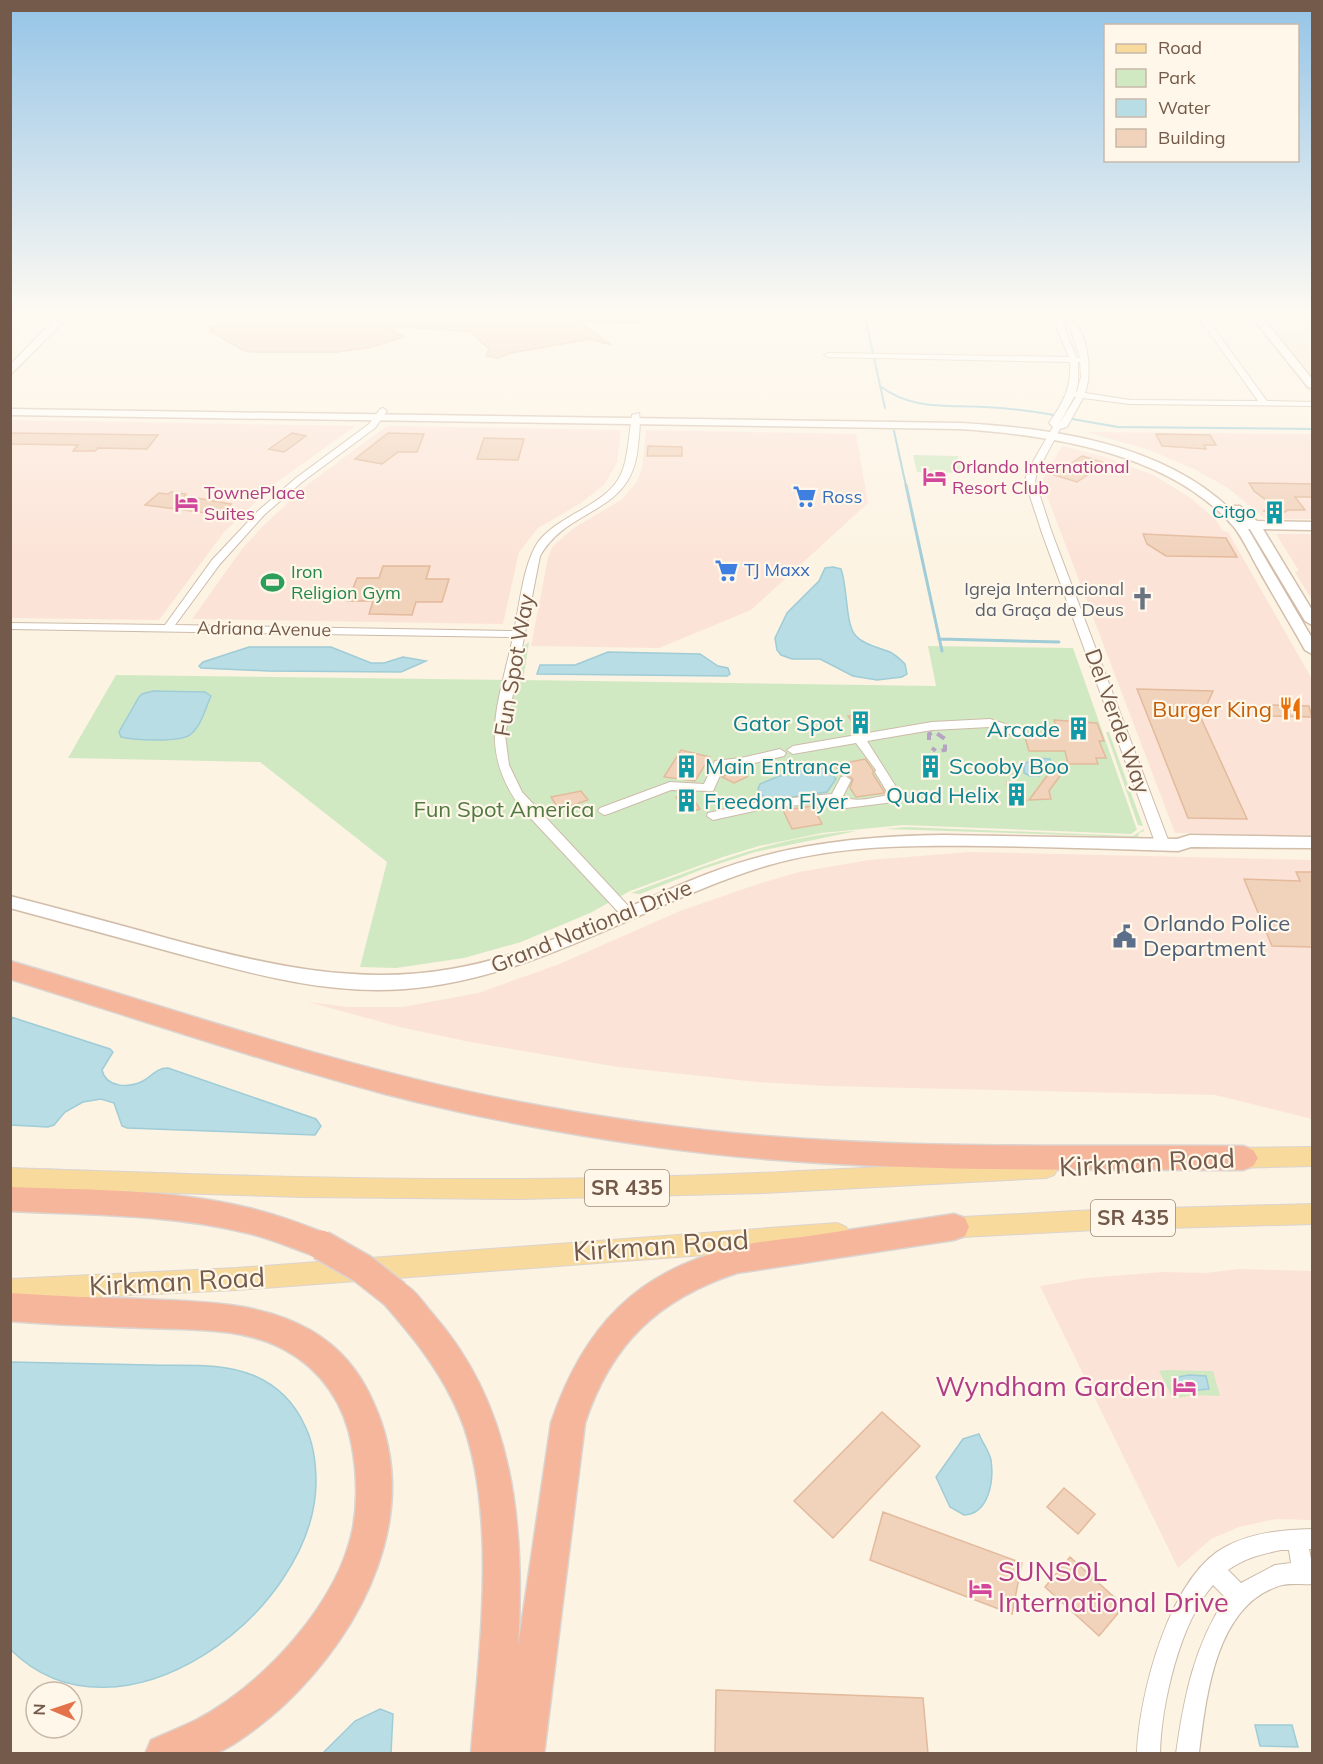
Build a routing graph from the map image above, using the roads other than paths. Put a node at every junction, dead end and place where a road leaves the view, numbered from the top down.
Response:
1 (1071, 394) edge
2 (1073, 394) edge
3 (1258, 394) edge
4 (1082, 396) junction
5 (1264, 403) junction
6 (1310, 404) dead end
7 (10, 407) edge
8 (10, 412) edge
9 (197, 412) junction
10 (381, 415) junction
11 (635, 418) junction
12 (1054, 431) junction
13 (1238, 525) junction
14 (1254, 525) junction
15 (1312, 526) edge
16 (1275, 586) junction
17 (1300, 601) junction
18 (1312, 621) edge
19 (10, 626) edge
20 (168, 628) junction
21 (518, 634) junction
22 (1312, 650) edge
23 (1016, 732) dead end
24 (860, 739) junction
25 (845, 780) dead end
26 (836, 797) junction
27 (604, 811) dead end
28 (713, 816) dead end
29 (1312, 843) edge
30 (1171, 845) junction
31 (1312, 854) edge
32 (10, 902) edge
33 (628, 914) junction
34 (10, 970) edge
35 (1312, 1157) edge
36 (1243, 1158) junction
37 (10, 1178) edge
38 (10, 1198) edge
39 (1312, 1215) edge
40 (954, 1227) junction
41 (10, 1290) edge
42 (10, 1307) edge
43 (1304, 1539) edge
44 (1212, 1569) junction
45 (1308, 1574) edge
46 (1240, 1597) junction
47 (165, 1754) edge
48 (491, 1754) edge
49 (523, 1754) edge
50 (1148, 1754) edge
51 (1187, 1754) edge

1 - 12 street, Del Verde Way
2 - 4 street
3 - 5 street
4 - 5 street
4 - 12 street, Del Verde Way
5 - 6 street
7 - 9 street
8 - 9 street
9 - 10 street
9 - 10 street
10 - 11 street
10 - 20 street
11 - 12 street
11 - 21 street, Fun Spot Way
12 - 13 street
12 - 14 street
12 - 30 street, Del Verde Way
13 - 14 street
13 - 16 street
14 - 15 street
14 - 17 street
16 - 17 street
16 - 22 street
17 - 18 street
19 - 20 street, Adriana Avenue
20 - 21 street, Adriana Avenue
21 - 33 street, Fun Spot Way
23 - 24 street
24 - 26 street
24 - 27 street
25 - 26 street
26 - 28 street
29 - 30 street, Grand National Drive
30 - 31 street, Grand National Drive
30 - 33 street, Grand National Drive
32 - 33 street, Grand National Drive
34 - 36 highway
35 - 36 main road, Kirkman Road / SR 435
36 - 37 main road, Kirkman Road / SR 435
38 - 48 highway, bridge
39 - 40 main road, Kirkman Road / SR 435
40 - 41 main road, Kirkman Road / SR 435
40 - 49 highway
42 - 47 highway
43 - 44 street
43 - 45 street
44 - 46 street
44 - 50 street
45 - 46 street
46 - 51 street

